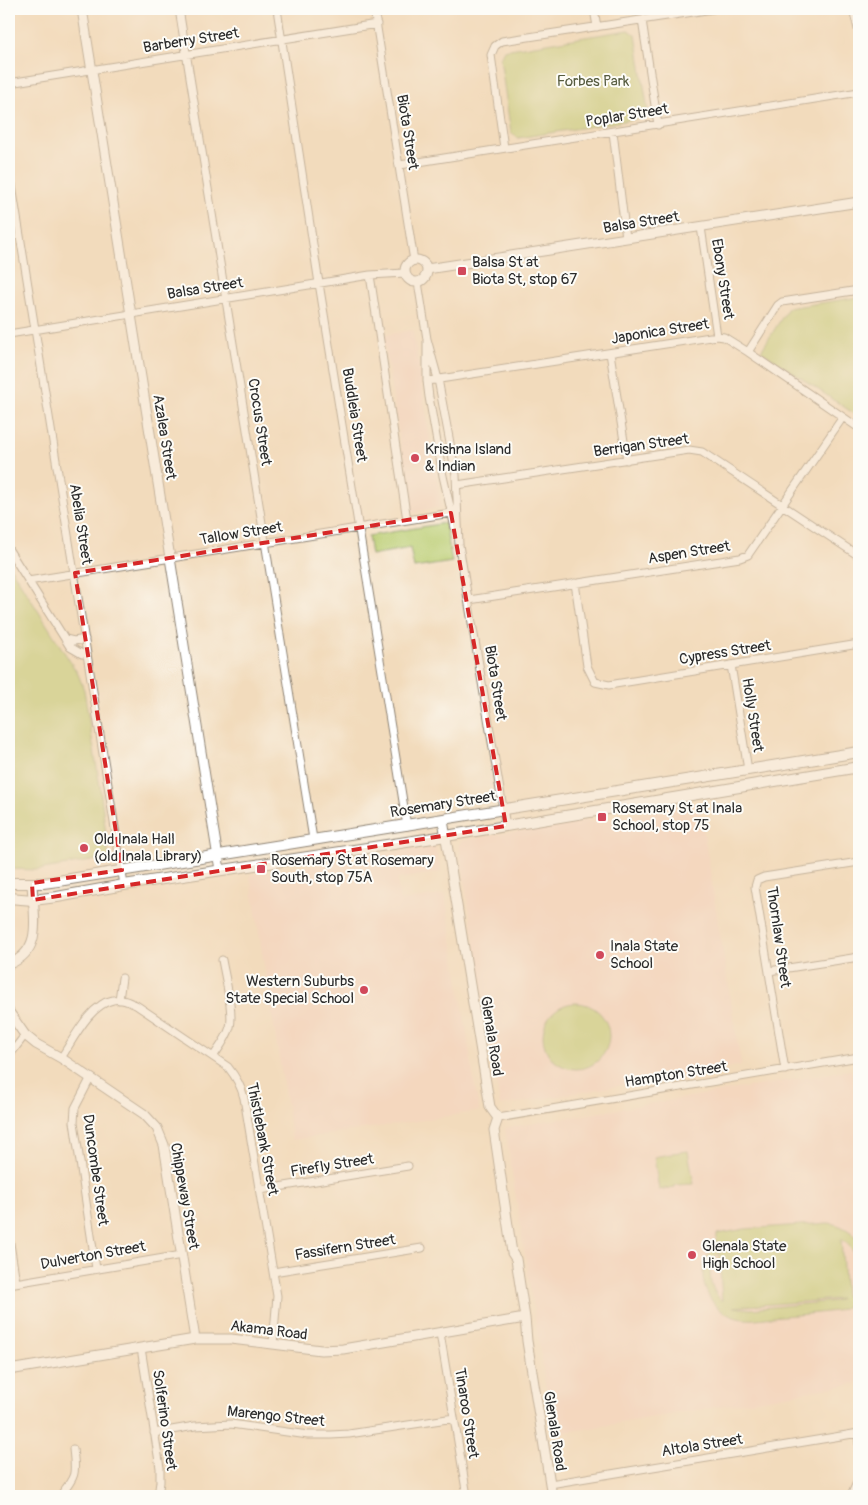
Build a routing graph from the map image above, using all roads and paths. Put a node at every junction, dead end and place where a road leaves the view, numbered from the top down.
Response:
1 (82, 9) edge
2 (179, 9) edge
3 (277, 9) edge
4 (374, 9) edge
5 (594, 9) edge
6 (713, 9) edge
7 (853, 9) edge
8 (642, 20) junction
9 (377, 24) junction
10 (597, 27) junction
11 (859, 33) edge
12 (282, 40) junction
13 (187, 54) junction
14 (92, 70) junction
15 (9, 83) edge
16 (859, 92) edge
17 (658, 124) junction
18 (613, 132) junction
19 (504, 148) junction
20 (400, 165) junction
21 (9, 167) edge
22 (859, 202) edge
23 (701, 227) junction
24 (626, 238) junction
25 (414, 261) junction
26 (427, 269) junction
27 (405, 273) junction
28 (370, 275) junction
29 (418, 282) junction
30 (319, 284) junction
31 (859, 290) edge
32 (226, 299) junction
33 (131, 314) junction
34 (36, 329) junction
35 (9, 334) edge
36 (717, 336) junction
37 (426, 339) junction
38 (748, 352) junction
39 (610, 353) junction
40 (438, 379) junction
41 (427, 381) junction
42 (843, 417) junction
43 (859, 428) edge
44 (628, 460) junction
45 (457, 485) junction
46 (781, 506) junction
47 (454, 512) junction
48 (407, 520) junction
49 (359, 528) junction
50 (265, 543) junction
51 (9, 550) edge
52 (859, 556) edge
53 (170, 558) junction
54 (75, 573) junction
55 (28, 581) junction
56 (575, 583) junction
57 (469, 600) junction
58 (65, 639) junction
59 (85, 639) junction
60 (859, 644) edge
61 (88, 654) junction
62 (731, 665) junction
63 (859, 752) edge
64 (859, 767) edge
65 (748, 770) junction
66 (503, 810) junction
67 (443, 820) junction
68 (407, 826) junction
69 (506, 826) junction
70 (446, 836) junction
71 (313, 840) junction
72 (217, 854) junction
73 (859, 862) edge
74 (122, 870) junction
75 (220, 870) junction
76 (9, 883) edge
77 (32, 883) junction
78 (124, 885) junction
79 (9, 898) edge
80 (33, 900) junction
81 (859, 958) edge
82 (222, 960) dead end
83 (9, 964) edge
84 (769, 971) junction
85 (122, 978) dead end
86 (119, 1000) junction
87 (9, 1012) edge
88 (25, 1035) junction
89 (9, 1056) edge
90 (213, 1057) junction
91 (61, 1058) junction
92 (859, 1058) edge
93 (785, 1070) junction
94 (90, 1079) junction
95 (498, 1118) junction
96 (408, 1166) dead end
97 (260, 1190) junction
98 (9, 1238) edge
99 (422, 1248) dead end
100 (182, 1254) junction
101 (96, 1269) junction
102 (273, 1272) junction
103 (12, 1283) edge
104 (523, 1319) junction
105 (440, 1333) junction
106 (195, 1339) junction
107 (273, 1344) junction
108 (141, 1348) junction
109 (9, 1370) edge
110 (454, 1418) junction
111 (154, 1433) junction
112 (858, 1433) edge
113 (859, 1444) edge
114 (73, 1449) dead end
115 (859, 1478) edge
116 (550, 1484) junction
117 (60, 1496) edge
118 (158, 1496) edge
119 (466, 1496) edge
120 (552, 1496) edge
121 (851, 1496) edge

1 - 14 street, Azalea Street
2 - 13 street, Crocus Street
3 - 12 street, Buddleia Street
4 - 9 street, Biota Street
5 - 10 street
6 - 8 street
7 - 11 street
8 - 10 street
8 - 17 street
9 - 12 street, Barberry Street
9 - 20 street, Biota Street
10 - 19 street
12 - 13 street, Barberry Street
12 - 30 street, Buddleia Street
13 - 14 street, Barberry Street
13 - 32 street, Crocus Street
14 - 15 street, Barberry Street
14 - 33 street, Azalea Street
16 - 17 street, Poplar Street
17 - 18 street, Poplar Street
18 - 19 street, Poplar Street
18 - 24 street
19 - 20 street, Poplar Street
20 - 25 street, Biota Street
21 - 34 street, Abelia Street
22 - 23 street, Balsa Street
23 - 24 street, Balsa Street
23 - 36 street, Ebony Street
24 - 26 street, Balsa Street
25 - 26 street
25 - 27 street
26 - 29 street
27 - 28 street, Balsa Street
27 - 29 street
28 - 30 street, Balsa Street
28 - 48 street
29 - 37 street, Biota Street
30 - 32 street, Balsa Street
30 - 49 street, Buddleia Street
31 - 38 street
32 - 33 street, Balsa Street
32 - 50 street, Crocus Street
33 - 34 street, Balsa Street
33 - 53 street, Azalea Street
34 - 35 street, Balsa Street
34 - 54 street, Abelia Street
36 - 38 street, Japonica Street
36 - 39 street, Japonica Street
37 - 40 street, Biota Street
37 - 41 street, Biota Street
38 - 42 street, Japonica Street
39 - 40 street, Japonica Street
39 - 44 street
40 - 41 street, Japonica Street
40 - 45 street, Biota Street
41 - 47 street, Biota Street
42 - 43 street, Japonica Street
42 - 46 street, Aspen Street
44 - 45 street, Berrigan Street
44 - 46 street, Berrigan Street
45 - 47 street, Biota Street
46 - 52 street, Berrigan Street
46 - 56 street, Aspen Street
47 - 48 street, Tallow Street
47 - 57 street, Biota Street
48 - 49 street, Tallow Street
49 - 50 street, Tallow Street
49 - 68 street, Buddleia Street
50 - 53 street, Tallow Street
50 - 71 street, Crocus Street
51 - 55 street
53 - 54 street, Tallow Street
53 - 72 street, Azalea Street
54 - 55 street, Tallow Street
54 - 59 street, Abelia Street
55 - 58 street
56 - 57 street, Aspen Street
56 - 62 street, Cypress Street
57 - 66 street, Biota Street
58 - 59 street
58 - 61 street
59 - 61 street, Abelia Street
60 - 62 street, Cypress Street
61 - 74 street, Abelia Street
62 - 65 street, Holly Street
63 - 65 main road, Rosemary Street
64 - 69 main road, Rosemary Street
65 - 66 main road, Rosemary Street
66 - 67 main road, Rosemary Street
66 - 69 street, Biota Street
67 - 68 main road, Rosemary Street
67 - 70 street, Glenala Road
68 - 71 main road, Rosemary Street
69 - 70 main road, Rosemary Street
70 - 75 main road, Rosemary Street
70 - 95 street, Glenala Road
71 - 72 main road, Rosemary Street
72 - 74 main road, Rosemary Street
72 - 75 street, Azalea Street
73 - 84 street, Thornlaw Street
74 - 77 main road, Rosemary Street
74 - 78 street, Abelia Street
75 - 78 main road, Rosemary Street
76 - 77 main road, Rosemary Street
77 - 80 street
78 - 80 main road, Rosemary Street
79 - 80 main road, Rosemary Street
80 - 83 street
81 - 84 street
82 - 90 street
84 - 93 street, Thornlaw Street
85 - 86 street
86 - 90 street, Thistlebank Street
86 - 91 street
87 - 88 street, Chippeway Street
88 - 89 street
88 - 91 street, Chippeway Street
90 - 97 street, Thistlebank Street
91 - 94 street, Chippeway Street
92 - 93 street, Hampton Street
93 - 95 street, Hampton Street
94 - 100 street, Chippeway Street
94 - 101 street, Duncombe Street
95 - 104 street, Glenala Road
96 - 97 street, Firefly Street
97 - 102 street, Thistlebank Street
98 - 103 street
99 - 102 street, Fassifern Street
100 - 101 street, Dulverton Street
100 - 106 street, Chippeway Street
101 - 103 street, Dulverton Street
102 - 107 street, Thistlebank Street
104 - 105 street, Akama Road
104 - 116 street, Glenala Road
105 - 107 street, Akama Road
105 - 110 street, Tinaroo Street
106 - 107 street, Akama Road
106 - 108 street, Akama Road
108 - 109 street, Akama Road
108 - 111 street, Solferino Street
110 - 111 street, Marengo Street
110 - 119 street, Tinaroo Street
111 - 118 street, Solferino Street
112 - 113 street
112 - 116 street, Altola Street
114 - 117 street
115 - 121 street
116 - 120 street, Glenala Road

